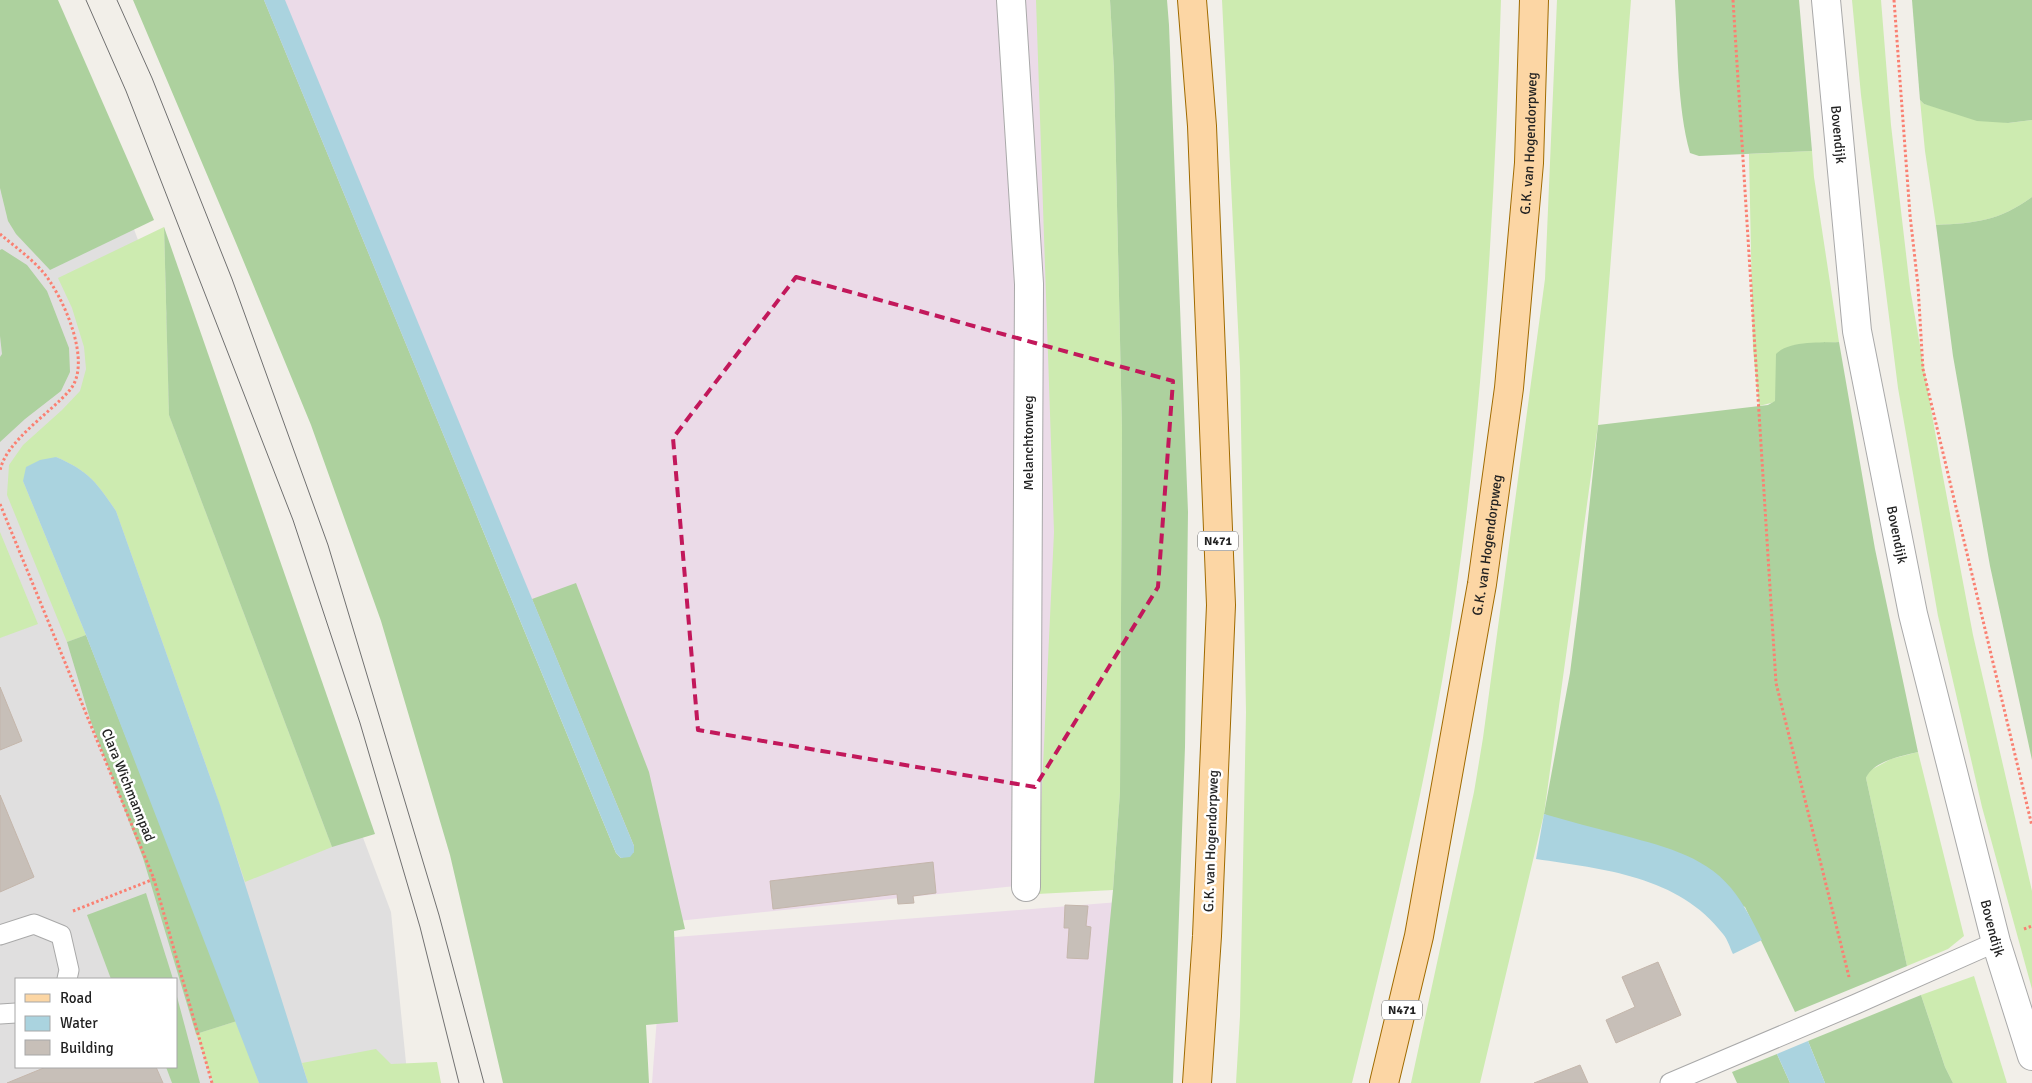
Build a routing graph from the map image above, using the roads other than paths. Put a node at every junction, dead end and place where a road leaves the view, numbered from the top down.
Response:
1 (1011, 0) edge
2 (1192, 0) edge
3 (1534, 0) edge
4 (1826, 0) edge
5 (1026, 887) dead end
6 (0, 935) edge
7 (1996, 942) junction
8 (67, 978) edge
9 (15, 1013) edge
10 (0, 1014) edge
11 (2032, 1056) edge
12 (1197, 1083) edge
13 (1384, 1083) edge
14 (1670, 1083) edge

1 - 5 street, Melanchtonweg
2 - 12 main road, G.K. van Hogendorpweg / N471
3 - 13 main road, G.K. van Hogendorpweg / N471
4 - 7 street, Bovendijk
6 - 8 lane
7 - 11 street, Bovendijk
7 - 14 lane
9 - 10 lane

